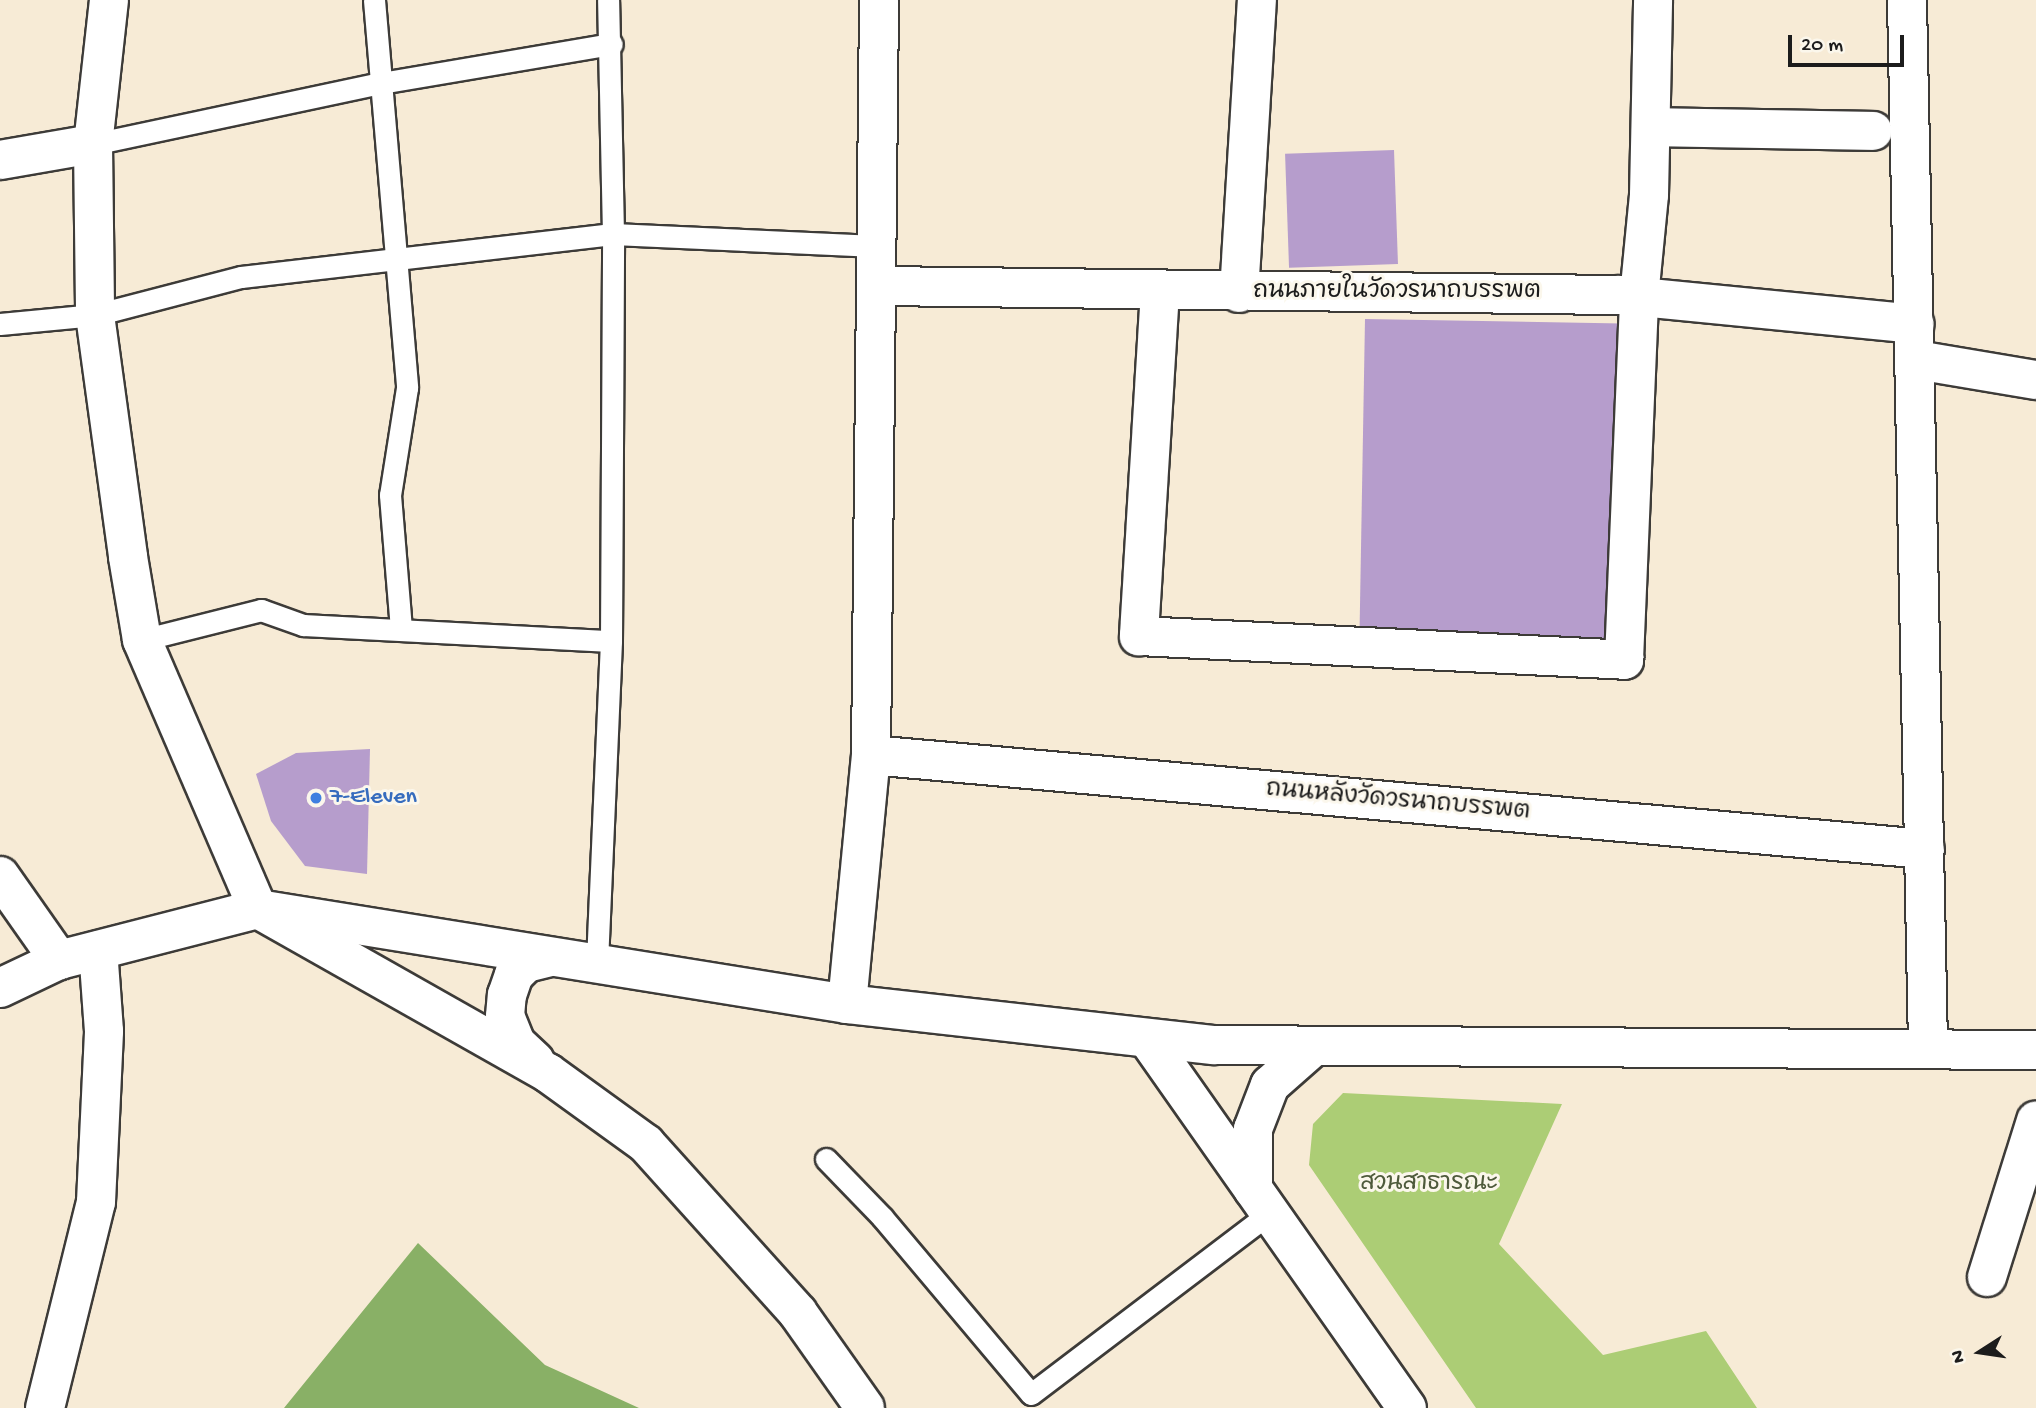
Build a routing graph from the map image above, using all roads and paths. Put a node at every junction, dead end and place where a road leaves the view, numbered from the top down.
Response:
1 (109, 0) edge
2 (374, 0) edge
3 (608, 0) edge
4 (879, 0) edge
5 (1257, 0) edge
6 (1653, 0) edge
7 (1907, 0) edge
8 (612, 44) junction
9 (381, 83) junction
10 (1651, 127) junction
11 (1873, 131) dead end
12 (93, 144) junction
13 (0, 160) edge
14 (613, 234) junction
15 (876, 246) junction
16 (393, 257) junction
17 (879, 286) junction
18 (1160, 291) junction
19 (1239, 293) junction
20 (1639, 297) junction
21 (95, 315) junction
22 (0, 324) edge
23 (1915, 342) junction
24 (2036, 380) edge
25 (401, 628) junction
26 (142, 640) junction
27 (611, 641) junction
28 (871, 755) junction
29 (1925, 849) junction
30 (0, 876) edge
31 (258, 909) junction
32 (98, 950) junction
33 (550, 957) junction
34 (59, 960) junction
35 (597, 962) junction
36 (0, 988) edge
37 (847, 1004) junction
38 (1147, 1038) junction
39 (1928, 1047) junction
40 (1312, 1048) junction
41 (2036, 1050) edge
42 (548, 1073) junction
43 (2036, 1121) edge
44 (826, 1159) dead end
45 (1262, 1201) junction
46 (1987, 1276) dead end
47 (45, 1408) edge
48 (865, 1408) edge
49 (1407, 1408) edge

1 - 12 street
2 - 9 lane
3 - 8 lane
4 - 15 street
5 - 19 street
6 - 10 street
7 - 23 street
8 - 9 lane
8 - 14 lane
9 - 12 lane
9 - 16 lane
10 - 11 street
10 - 20 street
12 - 13 street
12 - 21 street
14 - 15 lane
14 - 16 lane
14 - 27 lane
15 - 17 street
16 - 21 lane
16 - 25 lane
17 - 18 street, ถนนภายในวัดวรนาถบรรพต
17 - 28 street
18 - 19 street, ถนนภายในวัดวรนาถบรรพต
18 - 20 street
19 - 20 street, ถนนภายในวัดวรนาถบรรพต
20 - 23 street, ถนนภายในวัดวรนาถบรรพต
21 - 22 lane
21 - 26 street
23 - 24 street, ถนนภายในวัดวรนาถบรรพต
23 - 29 street
25 - 26 lane
25 - 27 lane
26 - 31 street
27 - 35 lane
28 - 29 street, ถนนหลังวัดวรนาถบรรพต
28 - 37 street
29 - 39 street
30 - 34 street
31 - 32 street
31 - 33 street
31 - 42 street
32 - 34 street
32 - 47 street
33 - 35 street
33 - 42 street
34 - 36 street
35 - 37 street
37 - 38 street
38 - 40 street
38 - 45 street
39 - 40 street
39 - 41 street
40 - 45 street
42 - 48 street
43 - 46 street
44 - 45 lane
45 - 49 street

